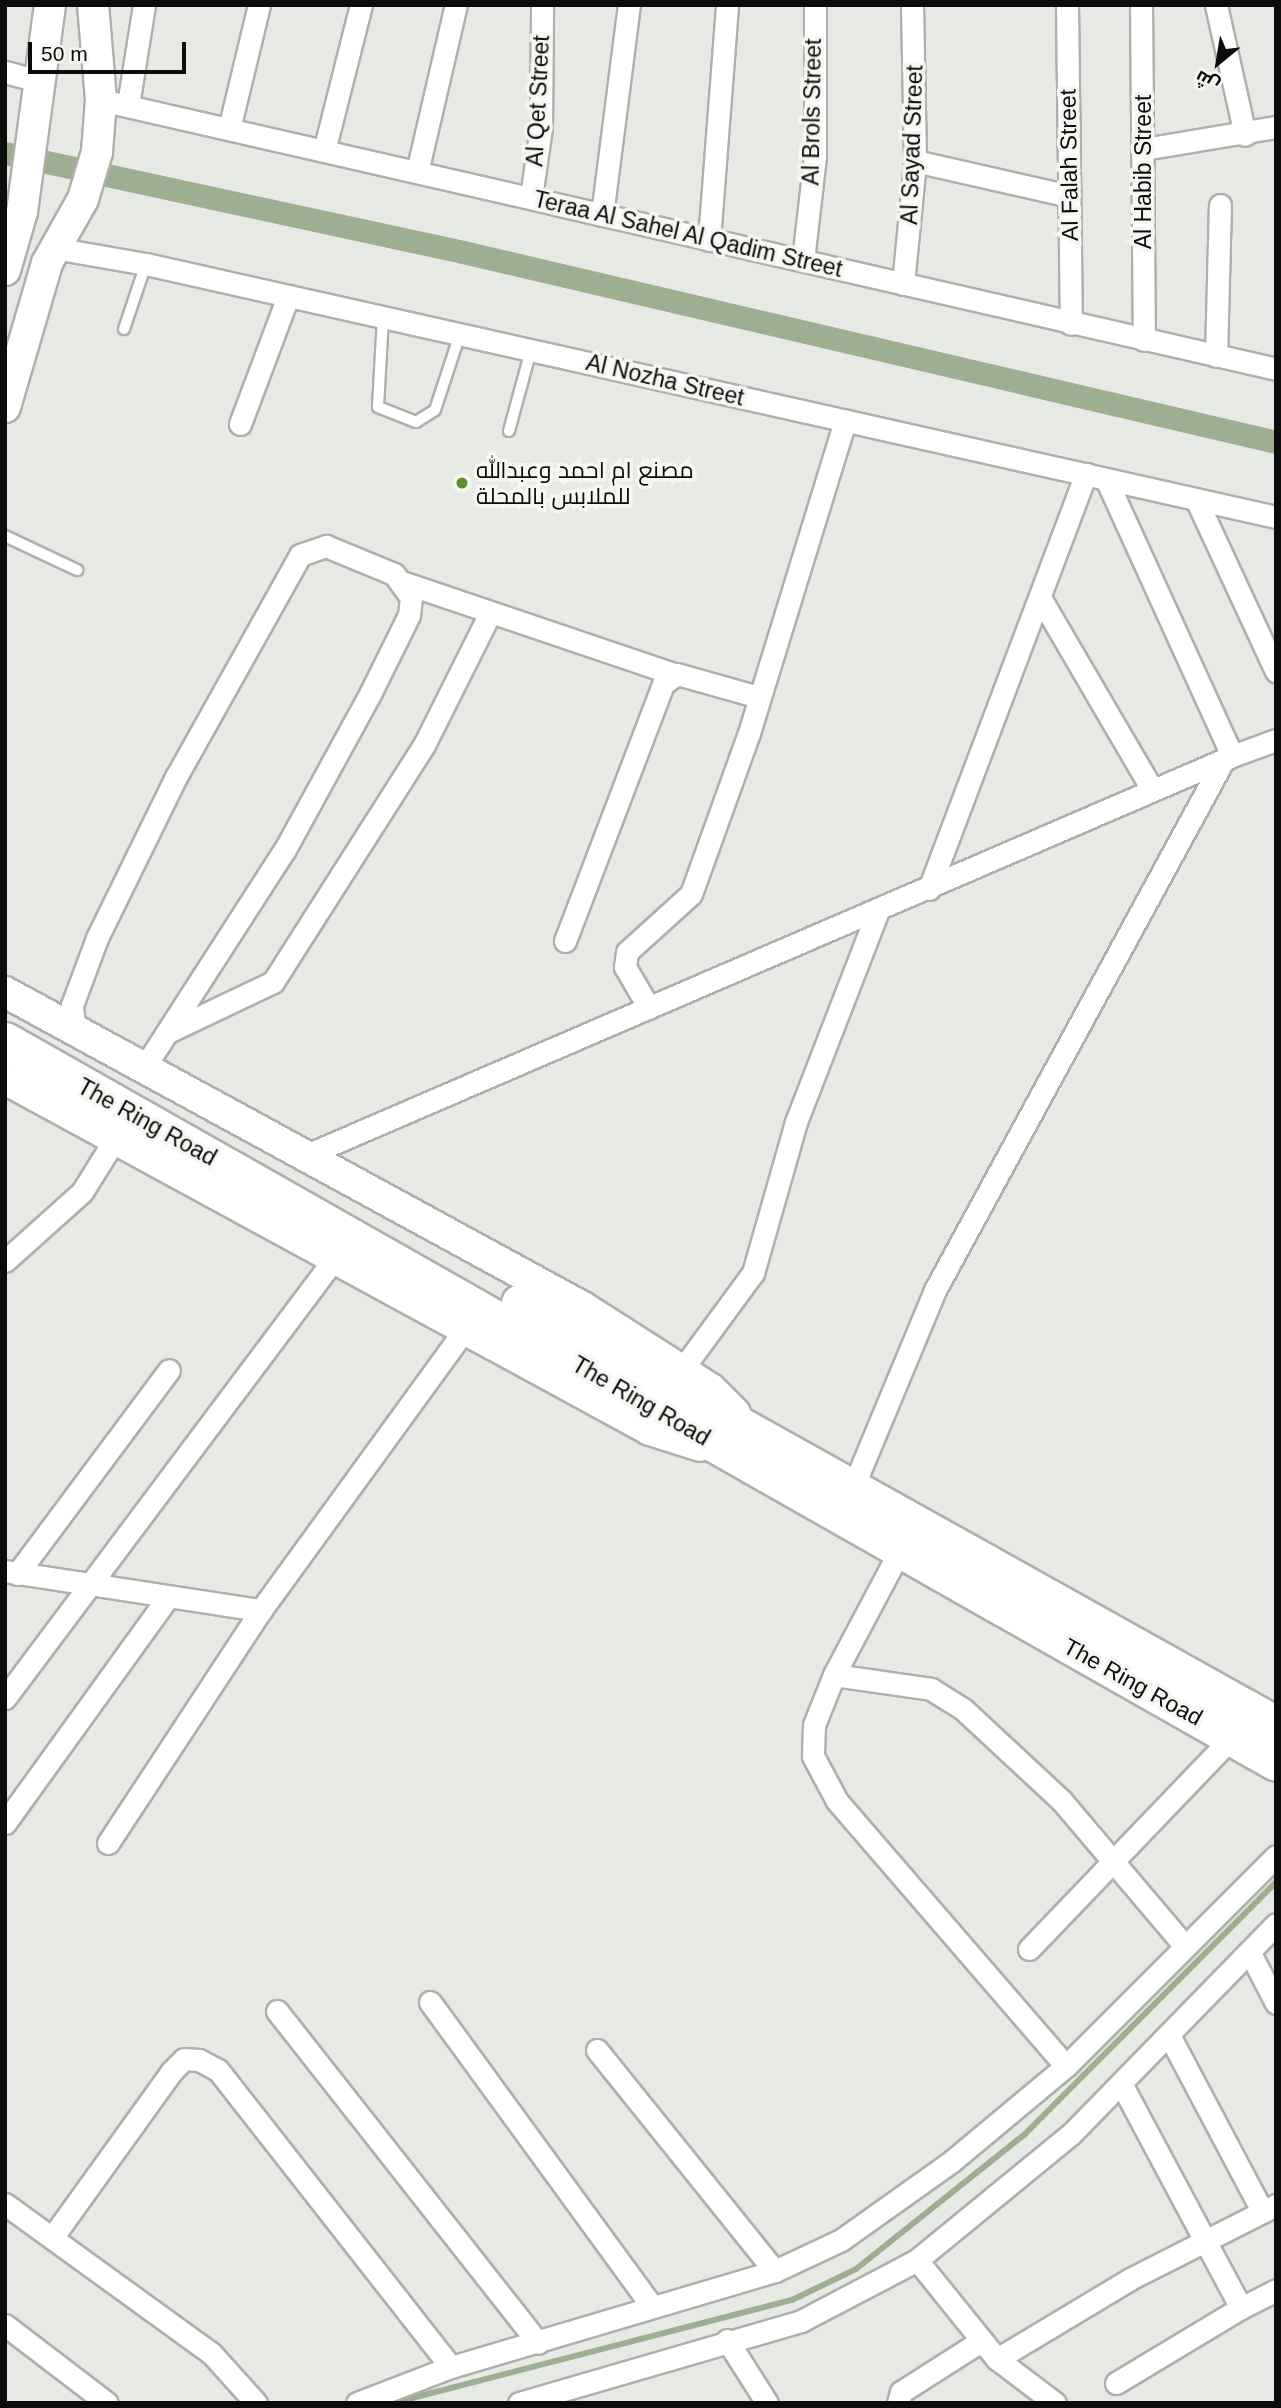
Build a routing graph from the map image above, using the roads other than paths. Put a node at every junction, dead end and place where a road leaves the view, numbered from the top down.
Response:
1 (50, 5) edge
2 (93, 5) edge
3 (144, 5) edge
4 (259, 5) edge
5 (361, 5) edge
6 (456, 5) edge
7 (542, 5) edge
8 (629, 5) edge
9 (727, 5) edge
10 (815, 5) edge
11 (912, 5) edge
12 (1067, 5) edge
13 (1141, 5) edge
14 (1216, 5) edge
15 (5, 72) edge
16 (42, 82) junction
17 (115, 103) junction
18 (1276, 127) edge
19 (229, 129) junction
20 (1245, 135) junction
21 (1144, 149) junction
22 (324, 151) junction
23 (915, 161) junction
24 (417, 172) junction
25 (1069, 196) junction
26 (531, 198) junction
27 (1220, 205) dead end
28 (602, 215) junction
29 (14, 229) edge
30 (709, 240) junction
31 (54, 248) junction
32 (803, 260) junction
33 (146, 264) junction
34 (5, 270) edge
35 (903, 284) junction
36 (288, 296) junction
37 (383, 317) junction
38 (1071, 324) junction
39 (124, 329) dead end
40 (460, 334) junction
41 (1144, 340) junction
42 (531, 349) junction
43 (1216, 356) junction
44 (1276, 369) edge
45 (5, 407) edge
46 (845, 420) junction
47 (240, 424) dead end
48 (509, 431) dead end
49 (1096, 476) junction
50 (1196, 499) junction
51 (1276, 517) edge
52 (5, 536) edge
53 (77, 570) dead end
54 (405, 583) junction
55 (1042, 601) junction
56 (490, 612) junction
57 (1276, 671) edge
58 (674, 674) junction
59 (759, 697) junction
60 (1276, 740) edge
61 (1228, 757) junction
62 (1152, 789) junction
63 (929, 889) junction
64 (878, 911) junction
65 (565, 941) dead end
66 (5, 992) edge
67 (649, 1008) junction
68 (5, 1017) edge
69 (75, 1031) junction
70 (168, 1032) junction
71 (5, 1041) edge
72 (143, 1069) junction
73 (5, 1079) edge
74 (115, 1139) junction
75 (302, 1157) junction
76 (334, 1259) junction
77 (5, 1261) edge
78 (464, 1331) junction
79 (169, 1370) dead end
80 (619, 1372) junction
81 (677, 1377) junction
82 (736, 1439) junction
83 (853, 1487) junction
84 (899, 1552) junction
85 (11, 1573) edge
86 (88, 1588) junction
87 (167, 1598) junction
88 (261, 1611) junction
89 (834, 1675) junction
90 (5, 1698) edge
91 (1276, 1725) edge
92 (1232, 1737) junction
93 (1276, 1762) edge
94 (5, 1823) edge
95 (108, 1843) dead end
96 (1276, 1856) edge
97 (1113, 1861) junction
98 (1276, 1924) edge
99 (1185, 1946) junction
100 (1029, 1949) dead end
101 (1251, 1955) junction
102 (430, 2002) dead end
103 (1276, 2003) edge
104 (277, 2011) dead end
105 (1170, 2036) junction
106 (597, 2050) dead end
107 (1066, 2066) junction
108 (1122, 2085) junction
109 (5, 2204) edge
110 (1269, 2208) edge
111 (54, 2235) junction
112 (1207, 2239) junction
113 (917, 2260) junction
114 (775, 2271) junction
115 (1276, 2290) edge
116 (652, 2306) junction
117 (1241, 2308) junction
118 (5, 2325) edge
119 (727, 2340) junction
120 (538, 2343) junction
121 (978, 2343) junction
122 (997, 2360) junction
123 (451, 2367) junction
124 (1116, 2383) dead end
125 (107, 2403) edge
126 (256, 2403) edge
127 (357, 2403) edge
128 (519, 2403) edge
129 (767, 2403) edge
130 (898, 2403) edge
131 (1055, 2403) edge

1 - 16 street
2 - 17 street
3 - 17 street
4 - 19 street
5 - 22 street
6 - 24 street
7 - 26 street, Al Qet Street
8 - 28 street
9 - 30 street
10 - 32 street, Al Brols Street
11 - 23 street, Al Sayad Street
12 - 25 street, Al Falah Street
13 - 21 street, Al Habib Street
14 - 20 street
15 - 16 street
16 - 29 street
17 - 19 street, Teraa Al Sahel Al Qadim Street
17 - 31 street
18 - 20 street
19 - 22 street, Teraa Al Sahel Al Qadim Street
20 - 21 street
21 - 41 street, Al Habib Street
22 - 24 street, Teraa Al Sahel Al Qadim Street
23 - 25 street
23 - 35 street, Al Sayad Street
24 - 26 street, Teraa Al Sahel Al Qadim Street
25 - 38 street, Al Falah Street
26 - 28 street, Teraa Al Sahel Al Qadim Street
27 - 43 street
28 - 30 street, Teraa Al Sahel Al Qadim Street
29 - 34 street
30 - 32 street, Teraa Al Sahel Al Qadim Street
31 - 33 street, Al Nozha Street
31 - 45 street
32 - 35 street, Teraa Al Sahel Al Qadim Street
33 - 36 street, Al Nozha Street
33 - 39 lane
35 - 38 street, Teraa Al Sahel Al Qadim Street
36 - 37 street, Al Nozha Street
36 - 47 street
37 - 40 street, Al Nozha Street
37 - 40 lane
38 - 41 street, Teraa Al Sahel Al Qadim Street
40 - 42 street, Al Nozha Street
41 - 43 street, Teraa Al Sahel Al Qadim Street
42 - 46 street, Al Nozha Street
42 - 48 lane
43 - 44 street, Teraa Al Sahel Al Qadim Street
46 - 49 street, Al Nozha Street
46 - 59 street
49 - 50 street, Al Nozha Street
49 - 55 street
49 - 61 street
50 - 51 street, Al Nozha Street
50 - 57 street
52 - 53 lane
54 - 56 street
54 - 69 street
54 - 70 street
55 - 62 street
55 - 63 street
56 - 58 street
56 - 70 street
58 - 59 street
58 - 65 street
59 - 67 street
60 - 61 street
61 - 62 street
61 - 83 street
62 - 63 street
63 - 64 street
64 - 67 street
64 - 81 street
66 - 69 street
67 - 75 street
68 - 80 highway, The Ring Road
69 - 72 street
70 - 72 street
71 - 80 highway, The Ring Road
72 - 75 street
73 - 74 street
74 - 76 street
74 - 77 street
75 - 81 street
76 - 78 street
76 - 86 street
78 - 82 street
78 - 88 street
79 - 85 street
80 - 81 highway, The Ring Road
80 - 82 highway, The Ring Road
81 - 82 highway, The Ring Road
82 - 83 highway, The Ring Road
82 - 84 highway, The Ring Road
83 - 91 highway, The Ring Road
84 - 89 street
84 - 92 highway, The Ring Road
85 - 86 street
86 - 87 street
86 - 90 street
87 - 88 street
87 - 94 street
88 - 95 street
89 - 97 street
89 - 107 street
92 - 93 highway, The Ring Road
92 - 97 street
96 - 99 street
97 - 99 street
97 - 100 street
98 - 101 street
99 - 107 street
101 - 103 street
101 - 105 street
102 - 116 street
104 - 120 street
105 - 108 street
105 - 110 street
106 - 114 street
107 - 114 street
108 - 112 street
108 - 113 street
109 - 111 street
110 - 112 street
111 - 123 street
111 - 126 street
112 - 117 street
112 - 122 street
113 - 119 street
113 - 121 street
114 - 116 street
115 - 117 street
116 - 120 street
117 - 124 street
118 - 125 street
119 - 128 street
119 - 129 street
120 - 123 street
121 - 122 street
121 - 130 street
122 - 131 street
123 - 127 street

